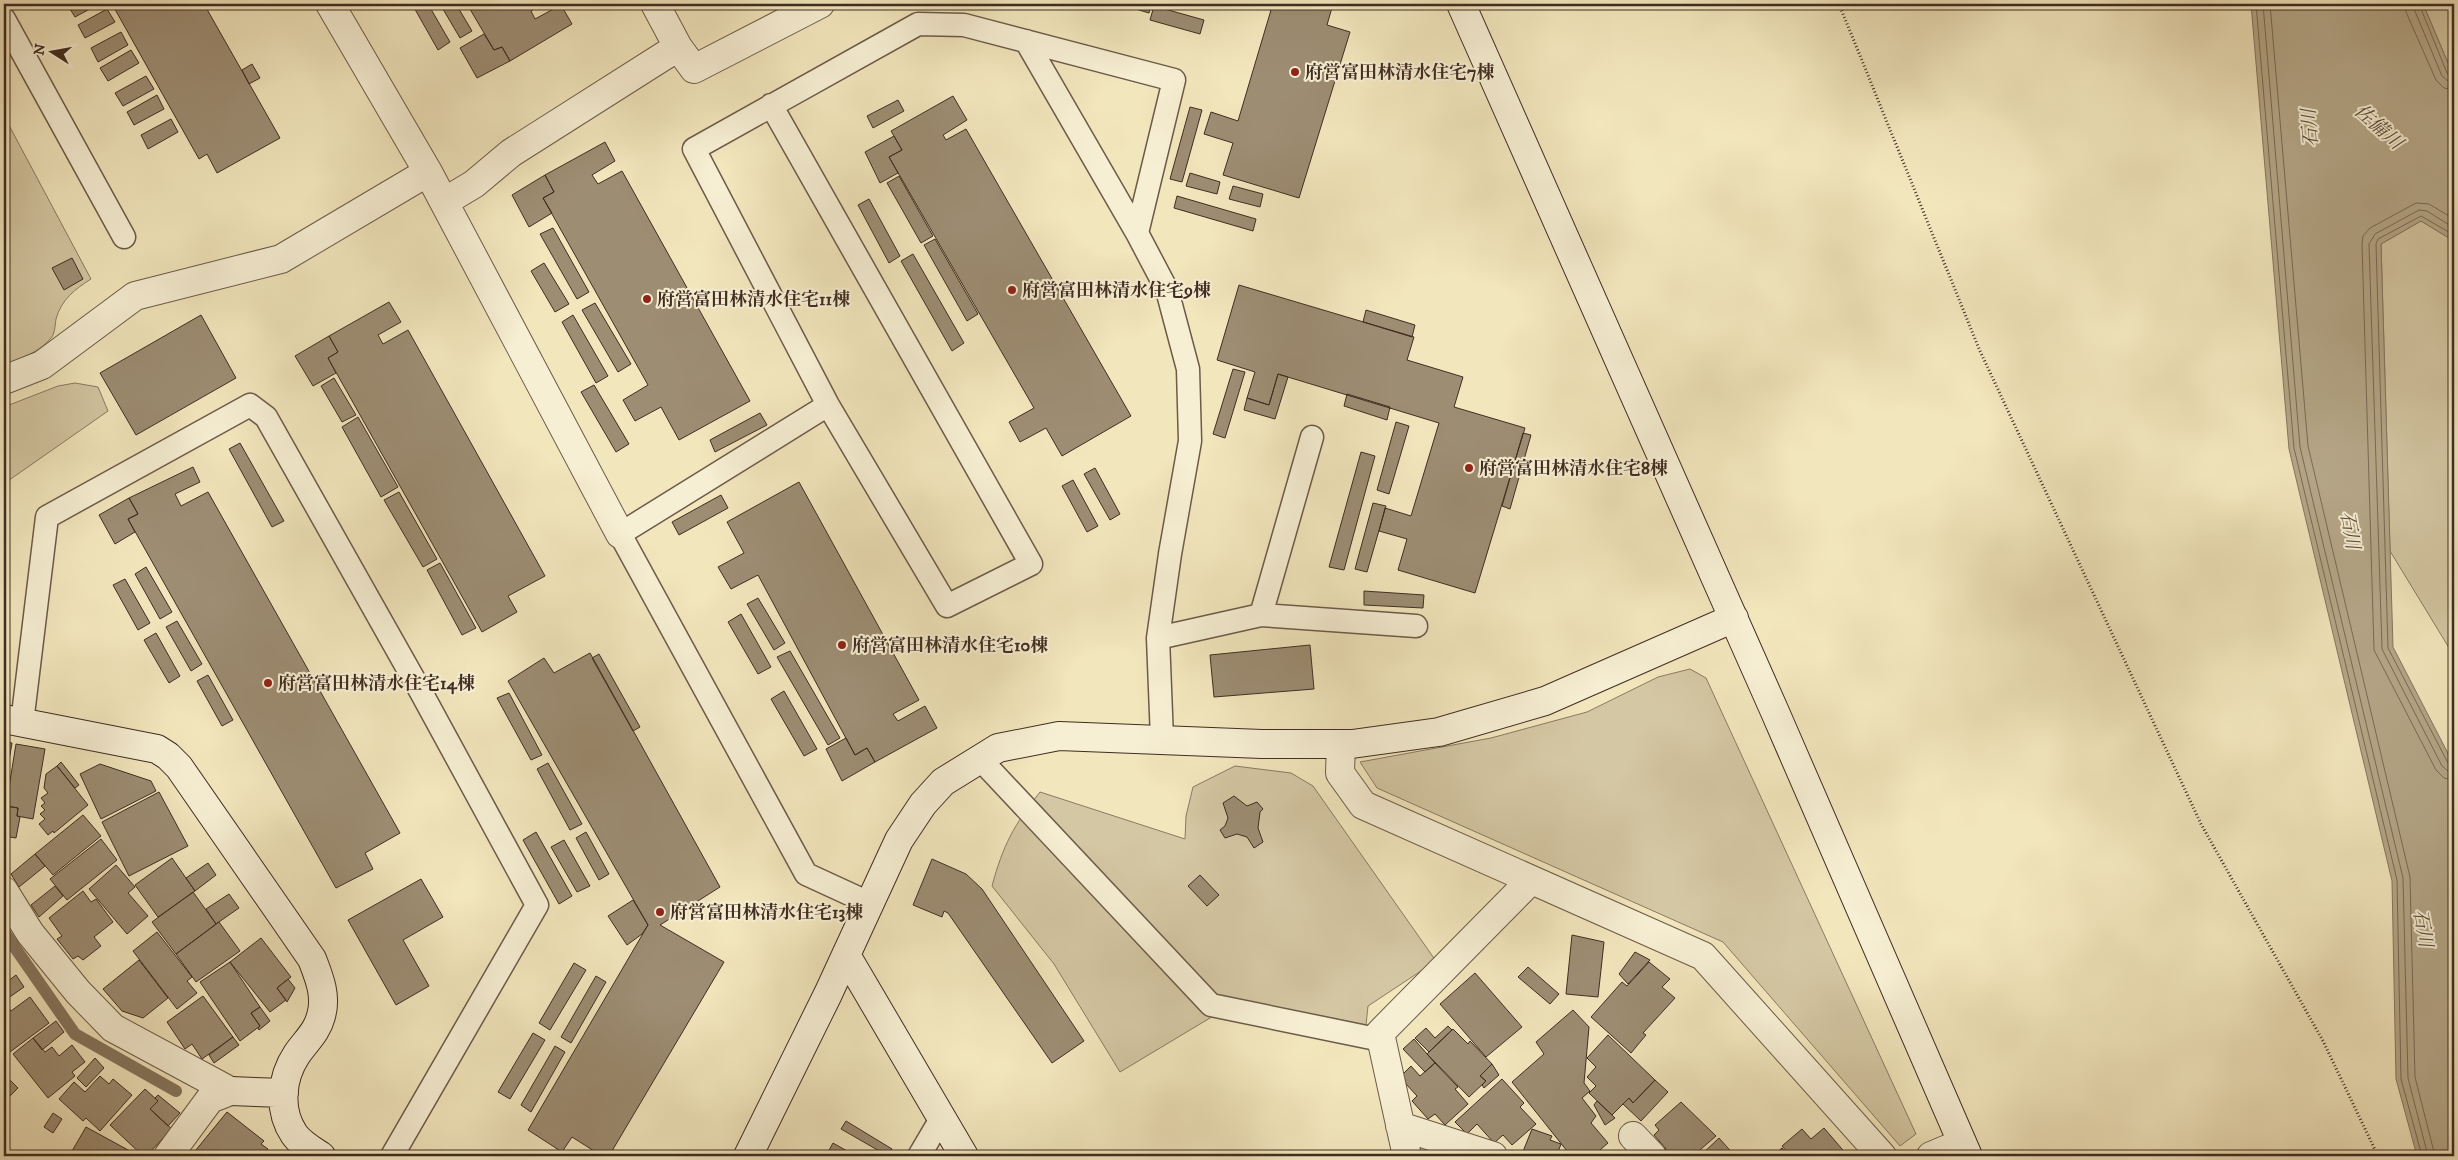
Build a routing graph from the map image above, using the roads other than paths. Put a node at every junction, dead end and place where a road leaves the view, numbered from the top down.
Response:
1 (330, 4) edge
2 (655, 4) edge
3 (820, 4) edge
4 (1462, 4) edge
5 (4, 18) edge
6 (1026, 41) junction
7 (678, 47) junction
8 (771, 105) junction
9 (428, 172) junction
10 (444, 202) junction
11 (1137, 233) junction
12 (124, 237) dead end
13 (4, 380) edge
14 (828, 405) junction
15 (1312, 437) dead end
16 (620, 534) junction
17 (1260, 615) junction
18 (1734, 618) junction
19 (1416, 626) dead end
20 (1158, 638) junction
21 (13, 721) edge
22 (1162, 739) junction
23 (1341, 744) junction
24 (980, 759) junction
25 (1531, 880) junction
26 (4, 891) edge
27 (869, 903) junction
28 (846, 955) junction
29 (1381, 1040) junction
30 (230, 1091) junction
31 (284, 1093) junction
32 (942, 1118) junction
33 (1400, 1126) junction
34 (1633, 1136) dead end
35 (1965, 1150) edge
36 (168, 1156) edge
37 (321, 1156) edge
38 (392, 1156) edge
39 (748, 1156) edge
40 (919, 1156) edge
41 (964, 1156) edge
42 (1407, 1156) edge
43 (1493, 1156) edge
44 (1652, 1156) edge
45 (1882, 1156) edge
46 (1931, 1156) edge

1 - 9 street
2 - 7 street
3 - 7 street
4 - 18 street
5 - 12 lane
6 - 8 lane
6 - 11 lane
6 - 11 lane
7 - 10 street
8 - 14 lane
8 - 14 lane
9 - 10 street
9 - 13 street
10 - 16 street
11 - 20 lane
14 - 16 lane
15 - 17 lane
16 - 27 lane
17 - 19 lane
17 - 20 lane
18 - 23 street
18 - 35 street
20 - 22 lane
21 - 31 street
21 - 38 lane
22 - 23 street
22 - 24 street
23 - 25 street
24 - 27 street
24 - 29 lane
25 - 29 street
25 - 45 street
26 - 30 street
27 - 28 street
28 - 32 street
28 - 39 street
29 - 33 street
30 - 31 street
30 - 36 street
31 - 37 street
32 - 40 lane
32 - 41 street
33 - 42 street
33 - 43 street
34 - 44 street
35 - 46 street

